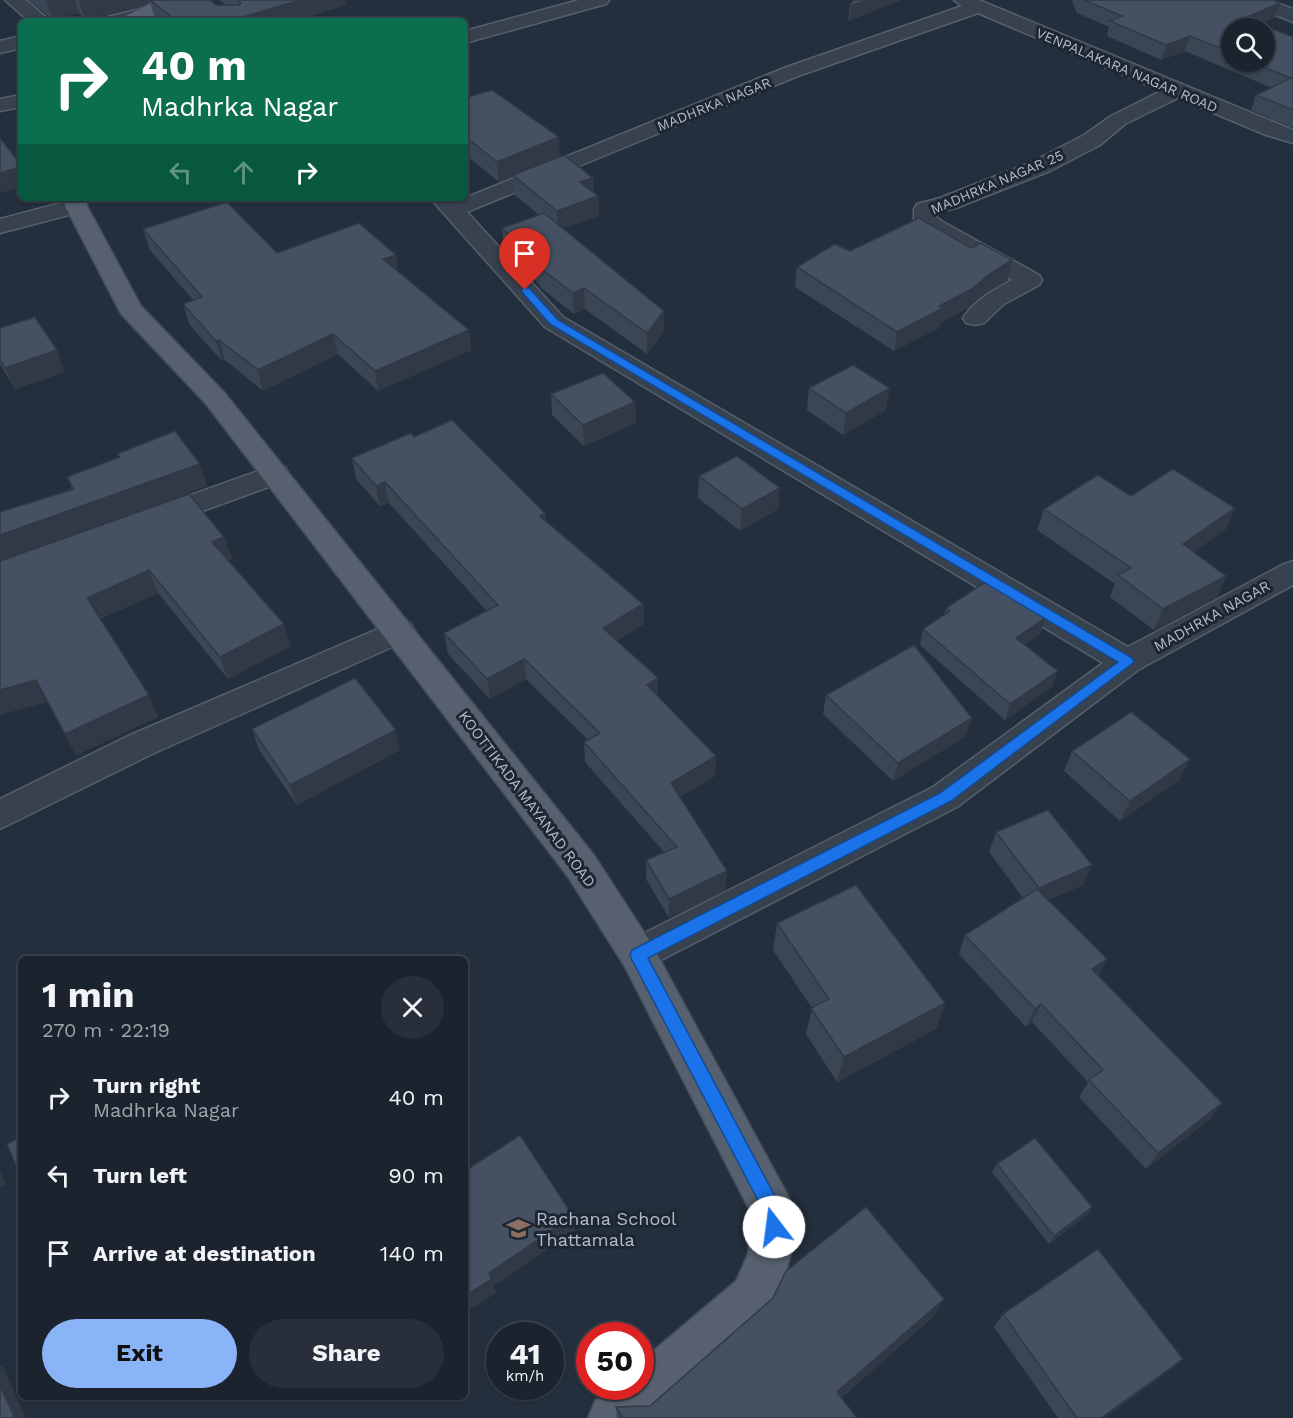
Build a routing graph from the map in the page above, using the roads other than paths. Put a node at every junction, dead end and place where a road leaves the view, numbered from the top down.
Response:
1 (14, 0) edge
2 (172, 0) edge
3 (600, 0) edge
4 (1253, 0) edge
5 (970, 3) edge
6 (1293, 16) edge
7 (137, 17) edge
8 (37, 18) edge
9 (468, 36) edge
10 (18, 43) edge
11 (0, 47) edge
12 (1177, 91) junction
13 (18, 102) edge
14 (0, 105) edge
15 (1293, 137) edge
16 (468, 196) edge
17 (75, 202) edge
18 (447, 204) edge
19 (0, 226) edge
20 (975, 318) dead end
21 (275, 474) junction
22 (132, 526) edge
23 (1293, 572) edge
24 (399, 631) junction
25 (1128, 662) junction
26 (0, 815) edge
27 (638, 955) junction
28 (612, 1418) edge

1 - 8 street
2 - 7 main road
3 - 9 street
4 - 6 street
5 - 12 street, VENPALAKARA NAGAR ROAD
5 - 16 street, MADHRKA NAGAR
10 - 11 street
12 - 15 street, VENPALAKARA NAGAR ROAD
12 - 20 street, MADHRKA NAGAR 25
13 - 14 street
17 - 19 street
17 - 21 main road, KOOTTIKADA MAYANAD ROAD
18 - 25 street
21 - 22 street
21 - 24 main road, KOOTTIKADA MAYANAD ROAD
23 - 25 street, MADHRKA NAGAR
24 - 26 street
24 - 27 main road, KOOTTIKADA MAYANAD ROAD
25 - 27 street, MADHRKA NAGAR
27 - 28 main road, KOOTTIKADA MAYANAD ROAD

